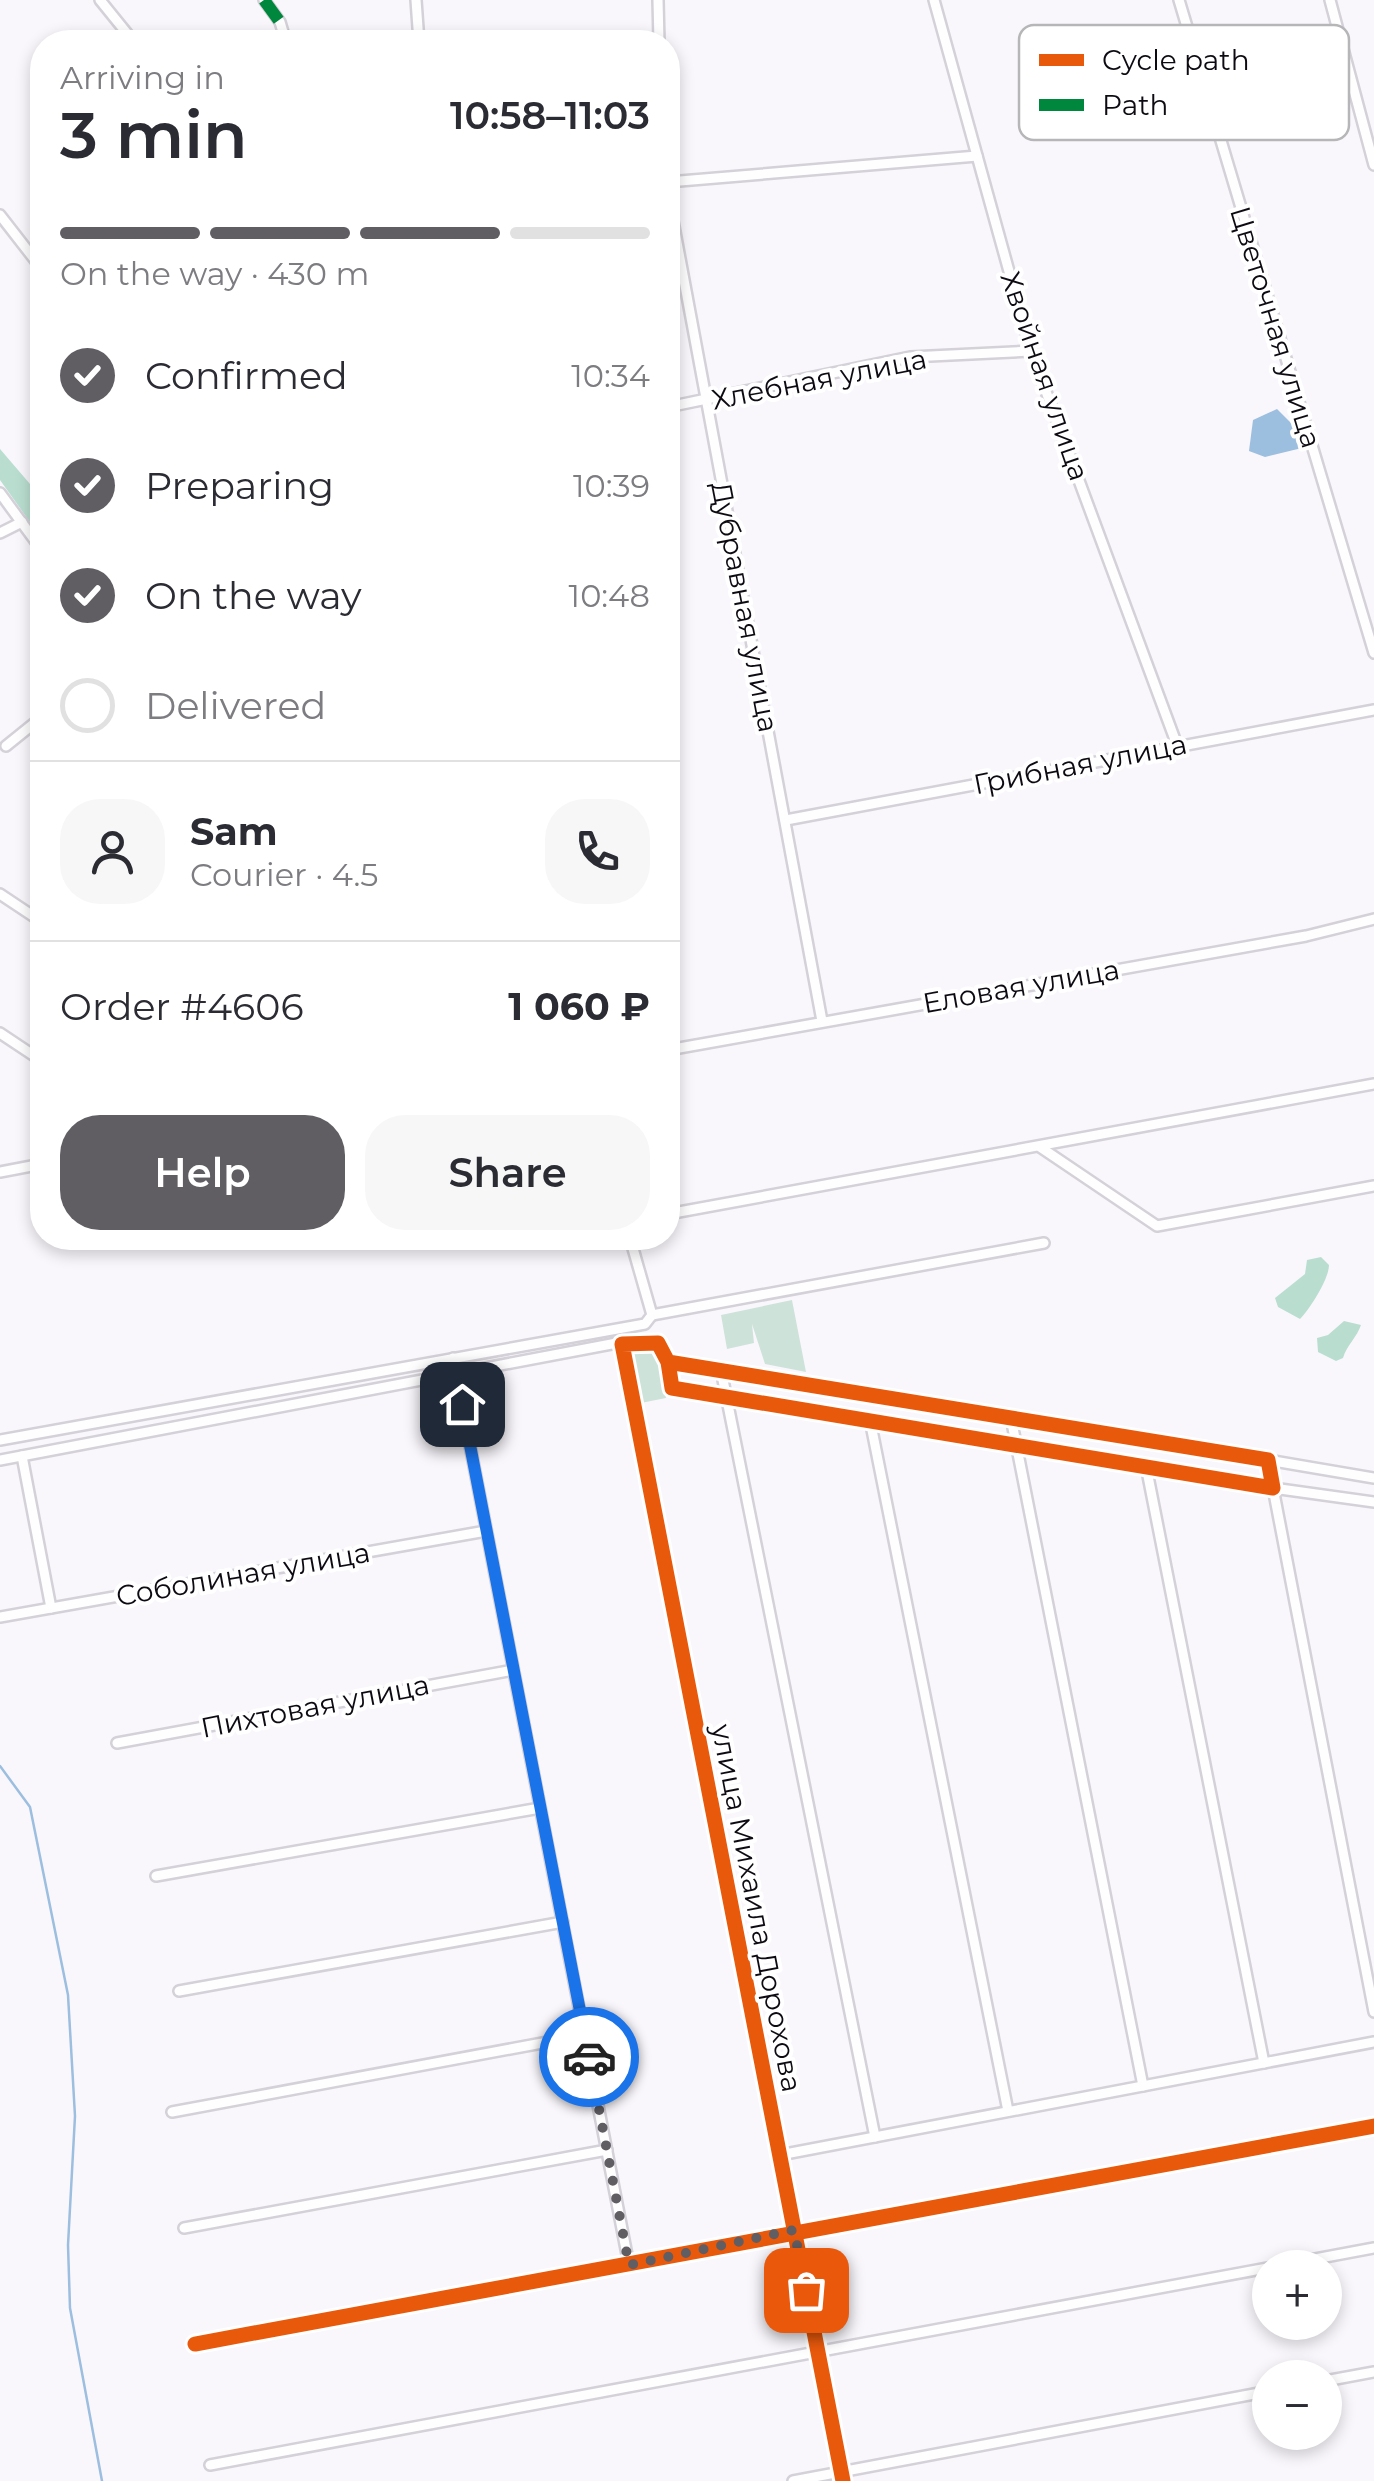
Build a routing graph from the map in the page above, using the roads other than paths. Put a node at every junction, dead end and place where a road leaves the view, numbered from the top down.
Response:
1 (100, 0) edge
2 (264, 0) edge
3 (416, 0) edge
4 (658, 0) edge
5 (934, 0) edge
6 (1179, 0) edge
7 (1330, 0) edge
8 (1186, 25) edge
9 (1337, 25) edge
10 (124, 30) edge
11 (282, 30) edge
12 (417, 30) edge
13 (659, 30) edge
14 (1349, 71) edge
15 (1221, 140) edge
16 (977, 156) junction
17 (1374, 165) edge
18 (680, 181) edge
19 (0, 214) edge
20 (30, 253) edge
21 (680, 259) edge
22 (1030, 350) junction
23 (706, 400) junction
24 (680, 405) edge
25 (0, 492) edge
26 (22, 522) junction
27 (0, 533) edge
28 (30, 533) edge
29 (1374, 654) edge
30 (1374, 710) edge
31 (30, 727) edge
32 (1178, 745) junction
33 (6, 746) dead end
34 (786, 820) junction
35 (0, 894) edge
36 (30, 914) edge
37 (1374, 918) edge
38 (822, 1021) junction
39 (0, 1033) edge
40 (680, 1048) edge
41 (30, 1054) edge
42 (1374, 1084) edge
43 (1040, 1147) junction
44 (30, 1166) edge
45 (0, 1172) edge
46 (1374, 1186) edge
47 (680, 1212) edge
48 (1044, 1243) dead end
49 (633, 1250) edge
50 (652, 1315) junction
51 (620, 1329) junction
52 (622, 1344) junction
53 (453, 1358) junction
54 (668, 1362) junction
55 (721, 1370) junction
56 (455, 1372) junction
57 (726, 1398) junction
58 (1011, 1418) junction
59 (870, 1420) junction
60 (0, 1440) edge
61 (1016, 1445) junction
62 (22, 1456) junction
63 (0, 1460) edge
64 (1268, 1460) junction
65 (1146, 1466) junction
66 (1374, 1478) edge
67 (1273, 1488) junction
68 (1374, 1502) edge
69 (486, 1532) junction
70 (51, 1608) junction
71 (0, 1616) edge
72 (513, 1670) junction
73 (117, 1743) dead end
74 (540, 1808) junction
75 (156, 1876) dead end
76 (562, 1922) junction
77 (179, 1991) dead end
78 (1374, 2012) edge
79 (585, 2036) junction
80 (1374, 2042) edge
81 (1264, 2063) junction
82 (1143, 2086) junction
83 (1008, 2111) junction
84 (172, 2112) dead end
85 (1374, 2126) edge
86 (876, 2137) junction
87 (607, 2150) junction
88 (780, 2155) junction
89 (184, 2228) dead end
90 (794, 2230) junction
91 (1374, 2248) edge
92 (629, 2265) junction
93 (195, 2344) dead end
94 (818, 2350) junction
95 (1374, 2372) edge
96 (1342, 2378) edge
97 (1252, 2395) edge
98 (210, 2465) dead end
99 (842, 2477) edge
100 (793, 2481) edge

1 - 10 street
2 - 11 street
3 - 12 street
4 - 13 street
5 - 16 street, Хвойная улица
6 - 8 street, Цветочная улица
7 - 9 street
14 - 17 street
15 - 29 street, Цветочная улица
16 - 18 street
16 - 22 street, Хвойная улица
19 - 20 street
21 - 23 street, Дубравная улица
22 - 23 street, Хлебная улица
22 - 32 street, Хвойная улица
23 - 24 street, Хлебная улица
23 - 34 street, Дубравная улица
25 - 26 street
26 - 27 street
26 - 28 street
30 - 32 street, Грибная улица
31 - 33 street
32 - 34 street, Грибная улица
34 - 38 street, Дубравная улица
35 - 36 street
37 - 38 street, Еловая улица
38 - 40 street, Еловая улица
39 - 41 street
42 - 43 street
43 - 46 street
43 - 47 street
44 - 45 street
48 - 50 street
49 - 50 street
50 - 51 street
51 - 52 street, улица Михаила Дорохова
51 - 53 street
52 - 54 street
52 - 56 street
52 - 88 street, улица Михаила Дорохова
53 - 56 street
53 - 60 street
54 - 55 street
54 - 57 street
55 - 57 street
55 - 58 street
56 - 62 street
56 - 69 street
57 - 59 street
57 - 86 street
58 - 61 street
58 - 64 street
59 - 61 street
59 - 83 street
61 - 65 street
61 - 82 street
62 - 63 street
62 - 70 street
64 - 66 street
64 - 67 street
65 - 67 street
65 - 81 street
67 - 68 street
67 - 78 street
69 - 70 street, Соболиная улица
69 - 72 street
70 - 71 street, Соболиная улица
72 - 73 street, Пихтовая улица
72 - 74 street
74 - 75 street
74 - 76 street
76 - 77 street
76 - 79 street
79 - 84 street
79 - 87 street
80 - 81 street
81 - 82 street
82 - 83 street
83 - 86 street
85 - 90 street
86 - 88 street
87 - 89 street
87 - 92 street
88 - 90 street, улица Михаила Дорохова
90 - 92 street
90 - 94 street, улица Михаила Дорохова
91 - 94 street
92 - 93 street
94 - 98 street
94 - 99 street, улица Михаила Дорохова
95 - 96 street
97 - 99 street
99 - 100 street

